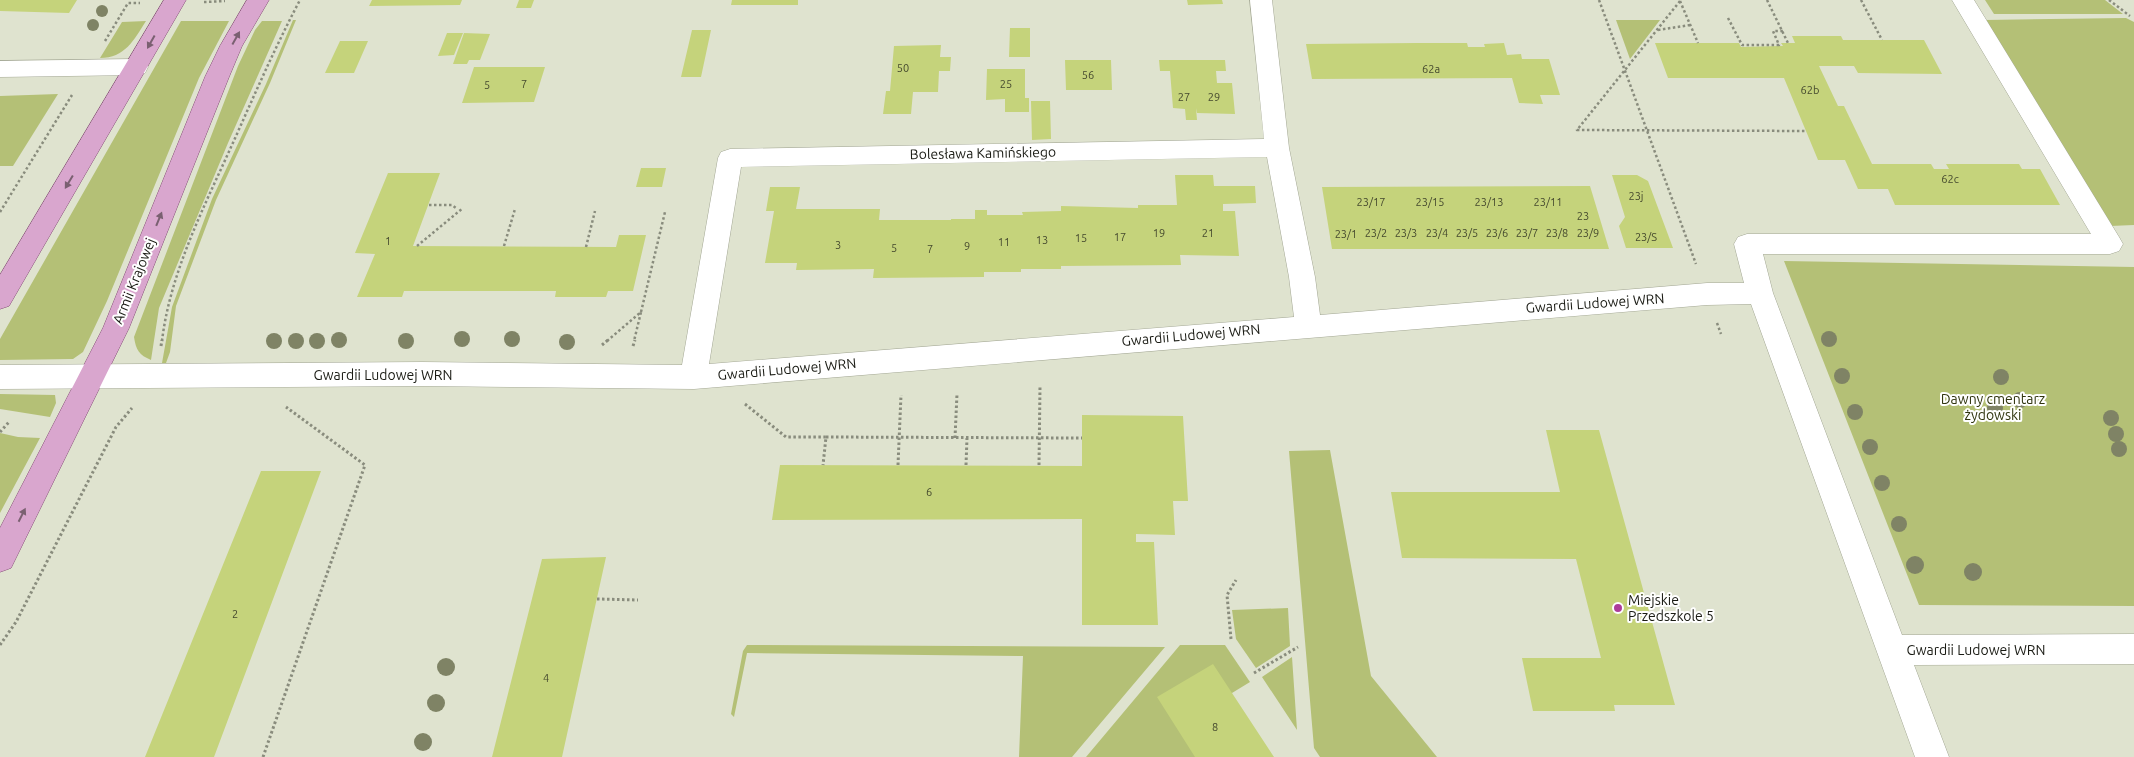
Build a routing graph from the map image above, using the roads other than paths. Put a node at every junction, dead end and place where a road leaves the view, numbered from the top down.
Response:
1 (175, 0) edge
2 (258, 0) edge
3 (1261, 0) edge
4 (1963, 0) edge
5 (137, 67) junction
6 (0, 69) edge
7 (1277, 148) junction
8 (1760, 293) junction
9 (0, 298) edge
10 (1308, 325) junction
11 (694, 376) junction
12 (0, 377) edge
13 (93, 377) junction
14 (0, 558) edge
15 (2134, 649) edge
16 (1893, 650) junction
17 (1932, 757) edge

1 -> 5 main road
13 -> 2 main road, Armii Krajowej
3 - 7 street
4 - 8 street
5 - 6 street
5 -> 9 main road
7 - 10 street
7 - 11 street, Bolesława Kamińskiego
8 - 10 street, Gwardii Ludowej WRN
8 - 16 street, Gwardii Ludowej WRN
10 - 11 street, Gwardii Ludowej WRN
11 - 13 street, Gwardii Ludowej WRN
12 - 13 street, Gwardii Ludowej WRN
14 -> 13 main road, Armii Krajowej
15 - 16 street, Gwardii Ludowej WRN
16 - 17 street

